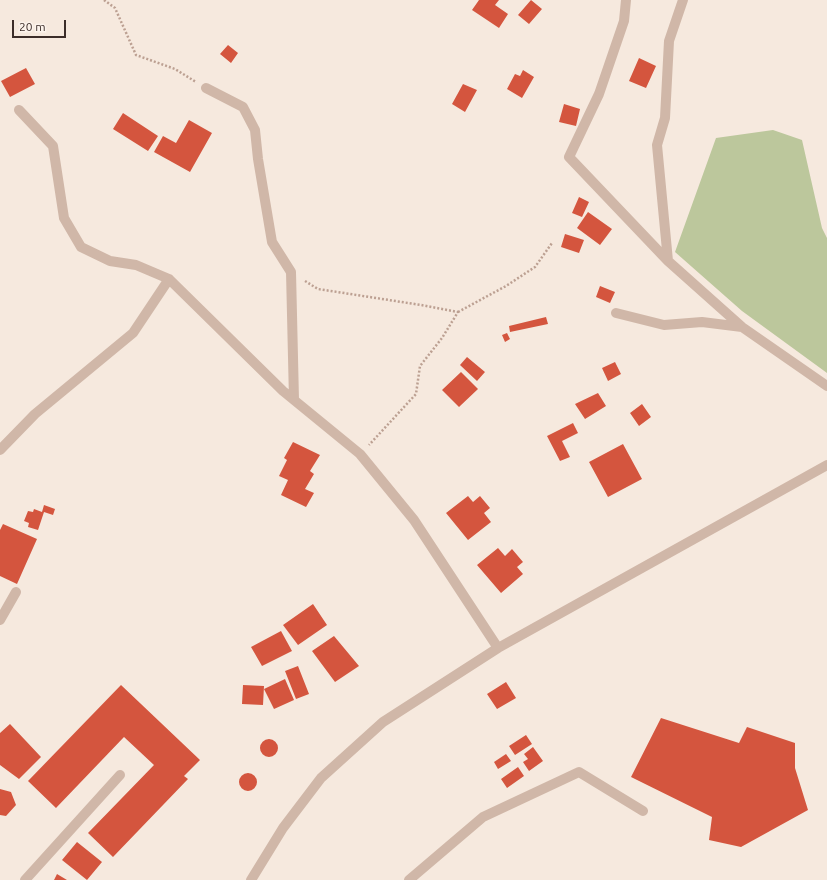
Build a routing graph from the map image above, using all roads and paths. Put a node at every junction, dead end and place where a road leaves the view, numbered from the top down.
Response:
1 (104, 0) edge
2 (626, 0) edge
3 (683, 0) edge
4 (206, 88) joint
5 (19, 110) dead end
6 (552, 243) dead end
7 (668, 261) junction
8 (291, 272) junction
9 (169, 279) junction
10 (458, 312) junction
11 (616, 313) dead end
12 (742, 327) junction
13 (827, 386) edge
14 (294, 400) junction
15 (0, 450) edge
16 (360, 454) junction
17 (827, 465) edge
18 (16, 592) dead end
19 (0, 620) edge
20 (498, 648) junction
21 (120, 775) dead end
22 (643, 811) dead end
23 (25, 880) edge
24 (251, 880) edge
25 (409, 880) edge

1 - 4 path
2 - 7 street
3 - 7 street
4 - 8 street
5 - 9 street
6 - 10 path
7 - 12 street
8 - 10 path
8 - 14 street
9 - 14 street
9 - 15 street
10 - 16 path
11 - 12 street
12 - 13 street
14 - 16 street
16 - 20 street
17 - 20 street
18 - 19 street
20 - 24 street
21 - 23 street
22 - 25 street

